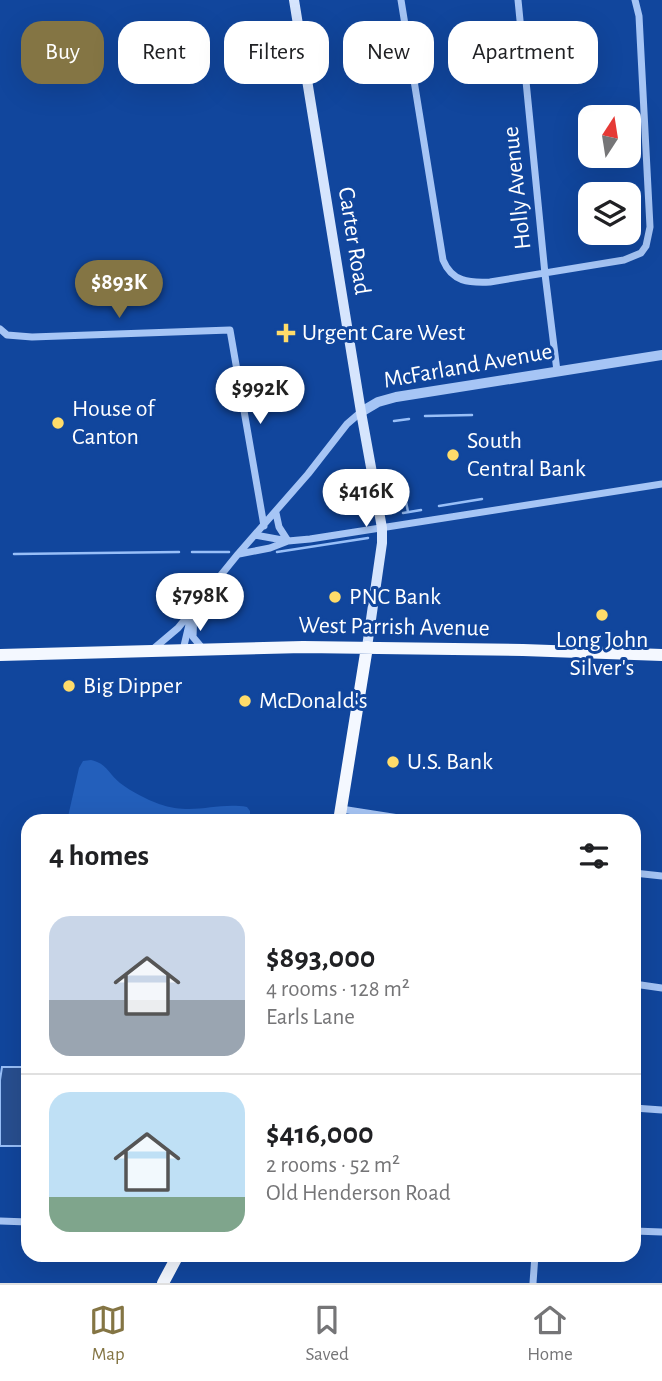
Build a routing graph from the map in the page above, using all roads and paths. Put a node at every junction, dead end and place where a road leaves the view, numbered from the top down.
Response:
1 (294, 0) edge
2 (401, 0) edge
3 (517, 0) edge
4 (635, 0) edge
5 (545, 274) junction
6 (0, 329) edge
7 (662, 355) edge
8 (557, 371) junction
9 (361, 412) junction
10 (662, 484) edge
11 (276, 513) junction
12 (264, 526) junction
13 (382, 528) junction
14 (255, 535) junction
15 (288, 541) junction
16 (238, 554) junction
17 (194, 609) junction
18 (367, 647) junction
19 (203, 649) junction
20 (151, 650) junction
21 (183, 650) junction
22 (0, 655) edge
23 (662, 655) edge
24 (340, 814) edge
25 (641, 874) edge
26 (662, 876) edge
27 (641, 985) edge
28 (662, 988) edge
29 (641, 1108) edge
30 (662, 1110) edge
31 (0, 1221) edge
32 (21, 1222) edge
33 (641, 1231) edge
34 (662, 1232) edge
35 (174, 1262) edge
36 (534, 1262) edge
37 (163, 1283) edge
38 (533, 1283) edge

1 - 9 main road, Carter Road
2 - 5 street
3 - 5 street, Holly Avenue
4 - 5 street
5 - 8 street, Holly Avenue
6 - 12 street
7 - 8 street, McFarland Avenue
8 - 9 street, McFarland Avenue
9 - 11 street, McFarland Avenue
9 - 13 main road, Carter Road
10 - 13 street
11 - 12 street, McFarland Avenue
11 - 15 street
12 - 14 street, McFarland Avenue
13 - 15 street
13 - 18 main road, Carter Road
14 - 15 street
14 - 16 street, McFarland Avenue
15 - 16 street
16 - 17 street, McFarland Avenue
17 - 19 street
17 - 20 street, McFarland Avenue
17 - 21 street
18 - 19 main road, West Parrish Avenue
18 - 23 main road, West Parrish Avenue
18 - 24 main road, Carter Road
19 - 21 main road, West Parrish Avenue
20 - 21 main road, West Parrish Avenue
20 - 22 main road, West Parrish Avenue
25 - 26 street
27 - 28 street
29 - 30 street
31 - 32 street
33 - 34 street
35 - 37 main road
36 - 38 street

